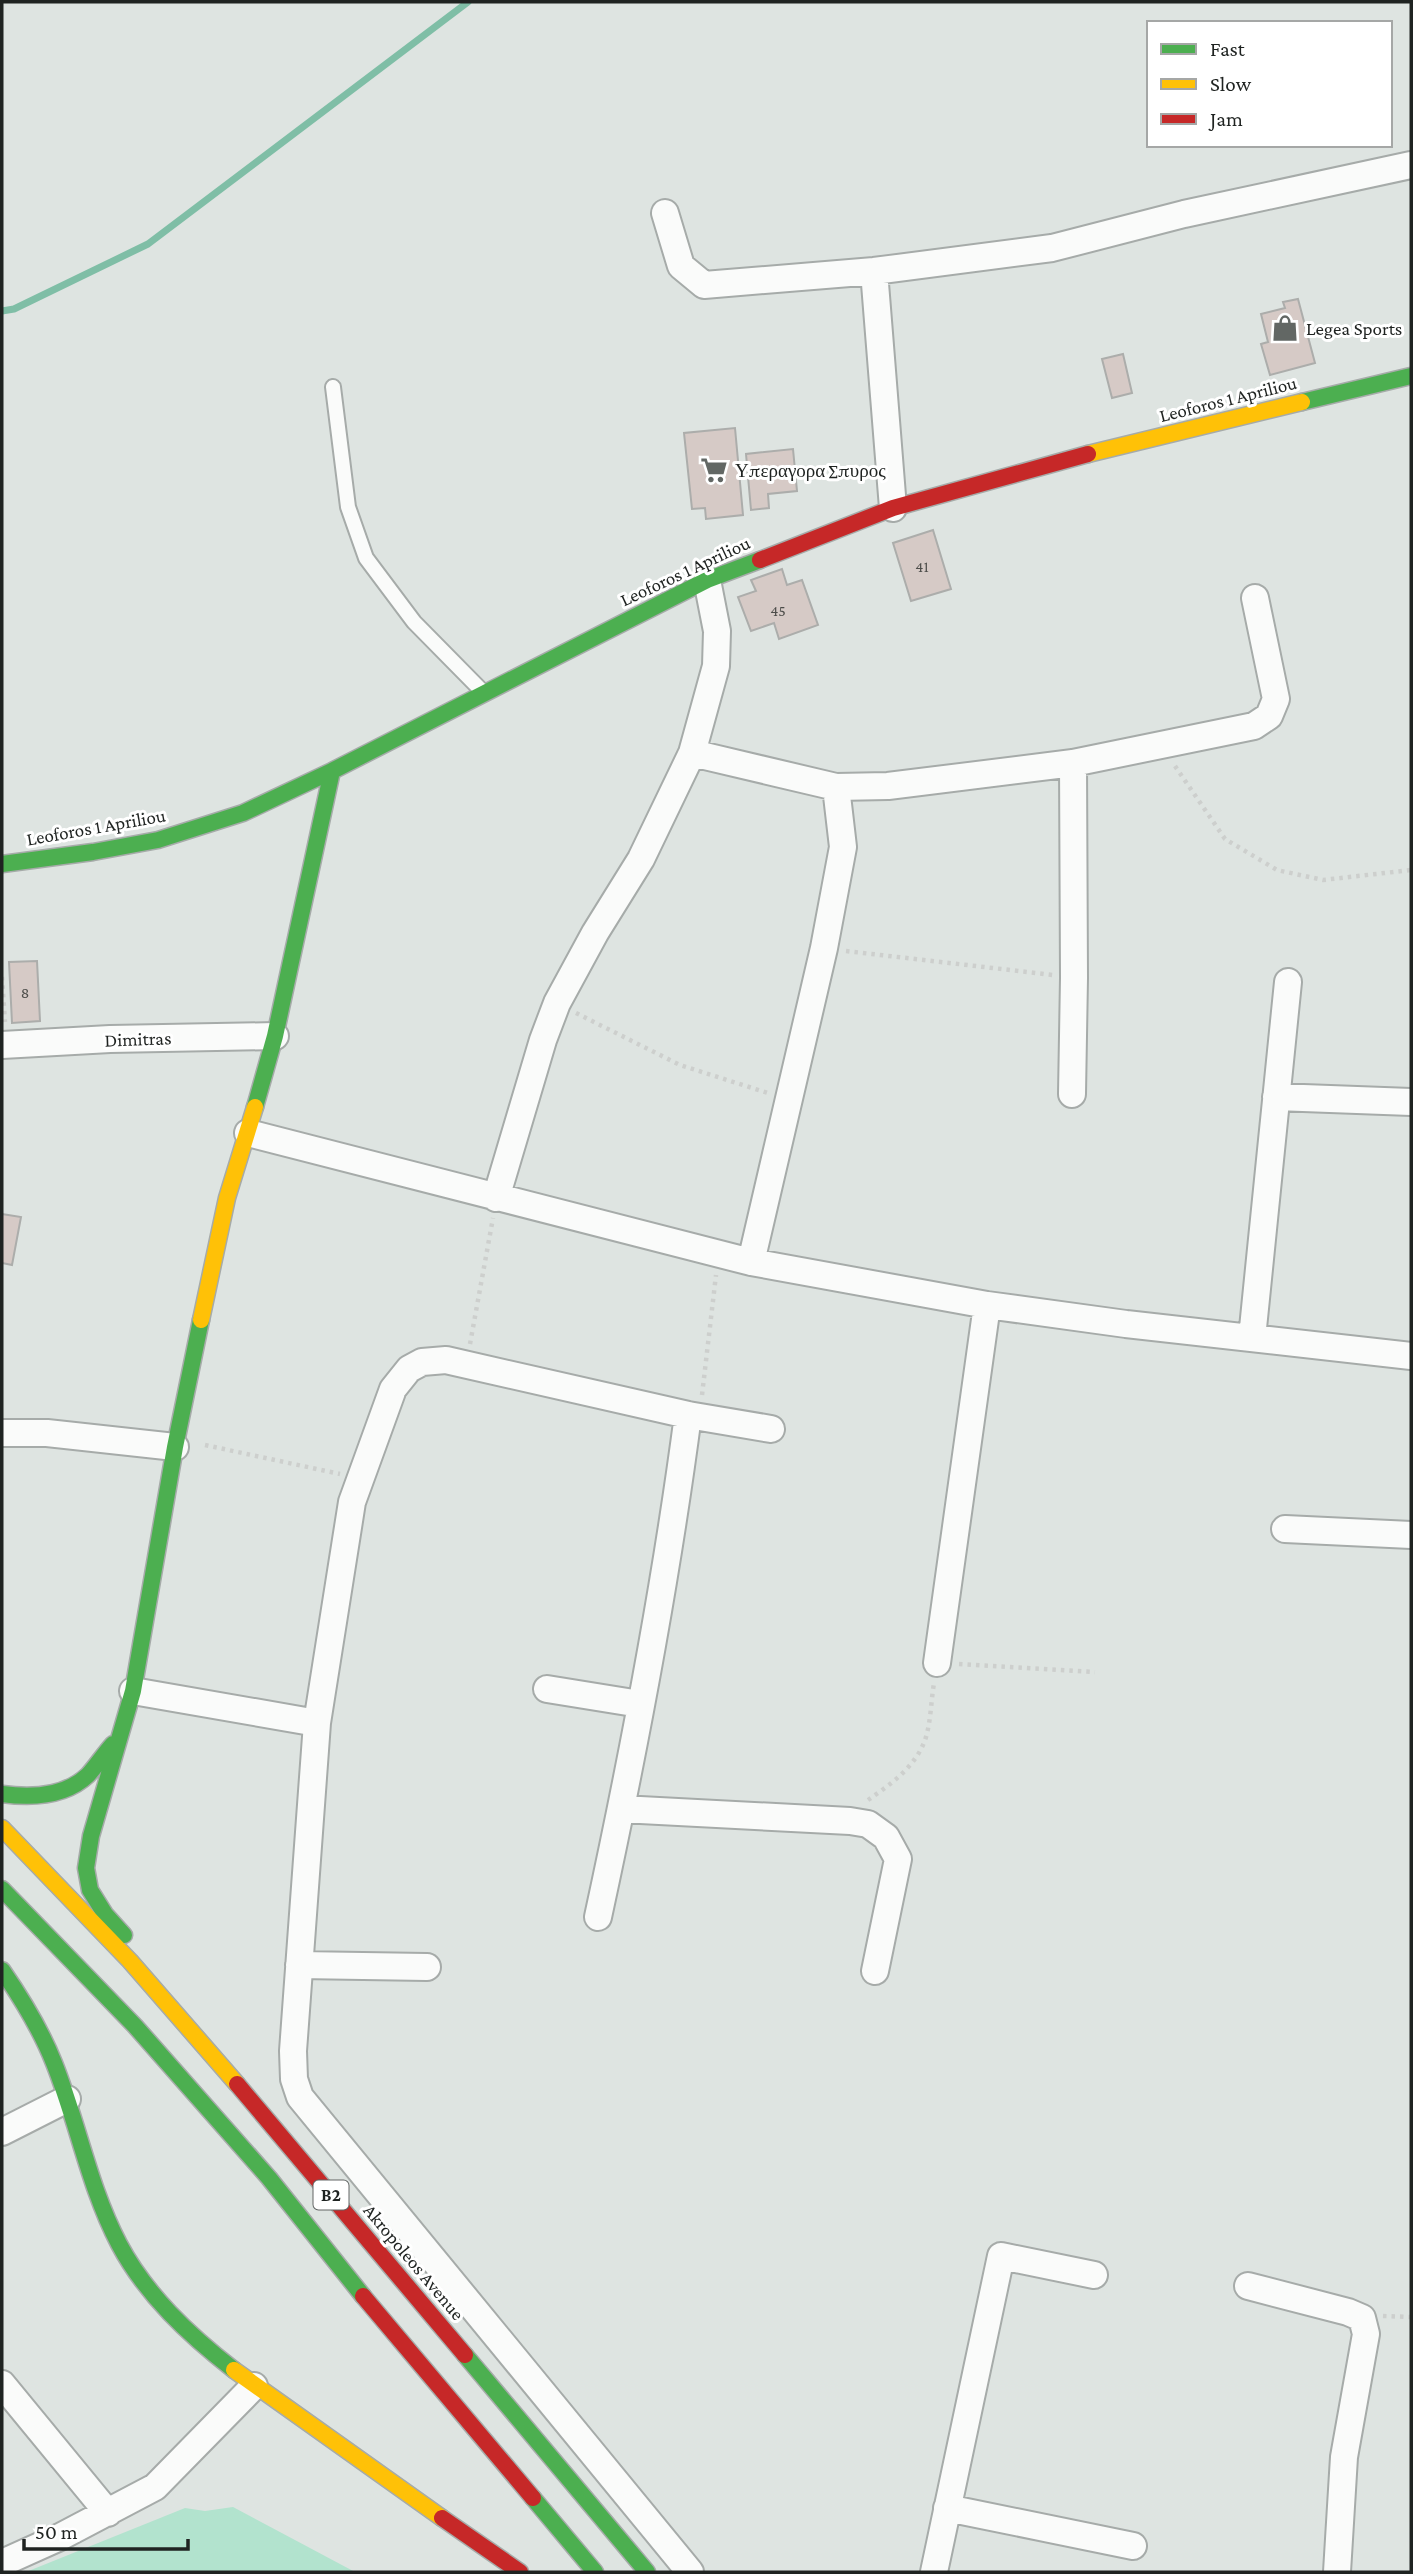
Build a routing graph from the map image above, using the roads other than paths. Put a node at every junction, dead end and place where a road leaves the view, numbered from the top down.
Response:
1 (1411, 165) edge
2 (664, 213) dead end
3 (874, 271) junction
4 (1411, 376) edge
5 (333, 387) dead end
6 (893, 508) junction
7 (707, 580) junction
8 (1255, 598) dead end
9 (484, 693) junction
10 (692, 753) junction
11 (1073, 762) junction
12 (332, 771) junction
13 (836, 787) junction
14 (2, 864) edge
15 (1288, 982) dead end
16 (275, 1036) junction
17 (4, 1045) edge
18 (1072, 1094) dead end
19 (1276, 1097) junction
20 (1411, 1102) edge
21 (248, 1133) junction
22 (496, 1198) junction
23 (751, 1262) junction
24 (987, 1305) junction
25 (1252, 1338) junction
26 (1411, 1356) edge
27 (694, 1416) junction
28 (771, 1429) dead end
29 (2, 1433) edge
30 (176, 1443) junction
31 (1285, 1529) dead end
32 (1411, 1535) edge
33 (937, 1663) road end
34 (547, 1689) dead end
35 (133, 1691) junction
36 (640, 1704) junction
37 (317, 1723) junction
38 (118, 1738) junction
39 (2, 1794) edge
40 (621, 1809) junction
41 (2, 1828) edge
42 (2, 1889) edge
43 (598, 1917) dead end
44 (299, 1965) junction
45 (427, 1966) dead end
46 (2, 1970) edge
47 (875, 1970) dead end
48 (208, 2050) junction
49 (66, 2099) junction
50 (2, 2132) edge
51 (1094, 2275) dead end
52 (1248, 2286) dead end
53 (2, 2384) edge
54 (254, 2386) junction
55 (947, 2508) junction
56 (108, 2513) junction
57 (1133, 2546) dead end
58 (2, 2563) edge
59 (520, 2572) edge
60 (594, 2572) edge
61 (647, 2572) edge
62 (690, 2572) edge
63 (934, 2572) edge
64 (1337, 2572) edge

1 - 3 street
2 - 3 street
3 - 6 street
4 - 6 main road, Leoforos 1 Apriliou
5 - 9 lane
6 - 7 main road, Leoforos 1 Apriliou
7 - 9 main road, Leoforos 1 Apriliou
7 - 10 street
8 - 11 street
9 - 12 main road, Leoforos 1 Apriliou
10 - 13 street
10 - 22 street
11 - 13 street
11 - 18 street
12 - 14 main road, Leoforos 1 Apriliou
12 - 16 main road
13 - 23 street
15 - 19 street
16 - 17 street, Dimitras
16 - 21 main road
19 - 20 street
19 - 25 street
21 - 22 street
21 - 30 main road
22 - 23 street
23 - 24 street
24 - 25 street
24 - 33 street
25 - 26 street
27 - 28 street
27 - 36 street
27 - 37 street
29 - 30 street
30 - 35 main road
31 - 32 street
34 - 36 street
35 - 37 street
35 - 38 main road
36 - 40 street
37 - 44 street
38 - 39 main road
38 - 48 main road
40 - 43 street
40 - 47 street
41 - 48 main road, Akropoleos Avenue / B2
42 - 60 main road, B2
44 - 45 street
44 - 62 street
46 - 49 main road
48 - 61 main road, Akropoleos Avenue / B2
49 - 50 street
49 - 54 main road
51 - 55 street
52 - 64 street
53 - 56 street
54 - 56 street
54 - 59 main road
55 - 57 street
55 - 63 street
56 - 58 street

